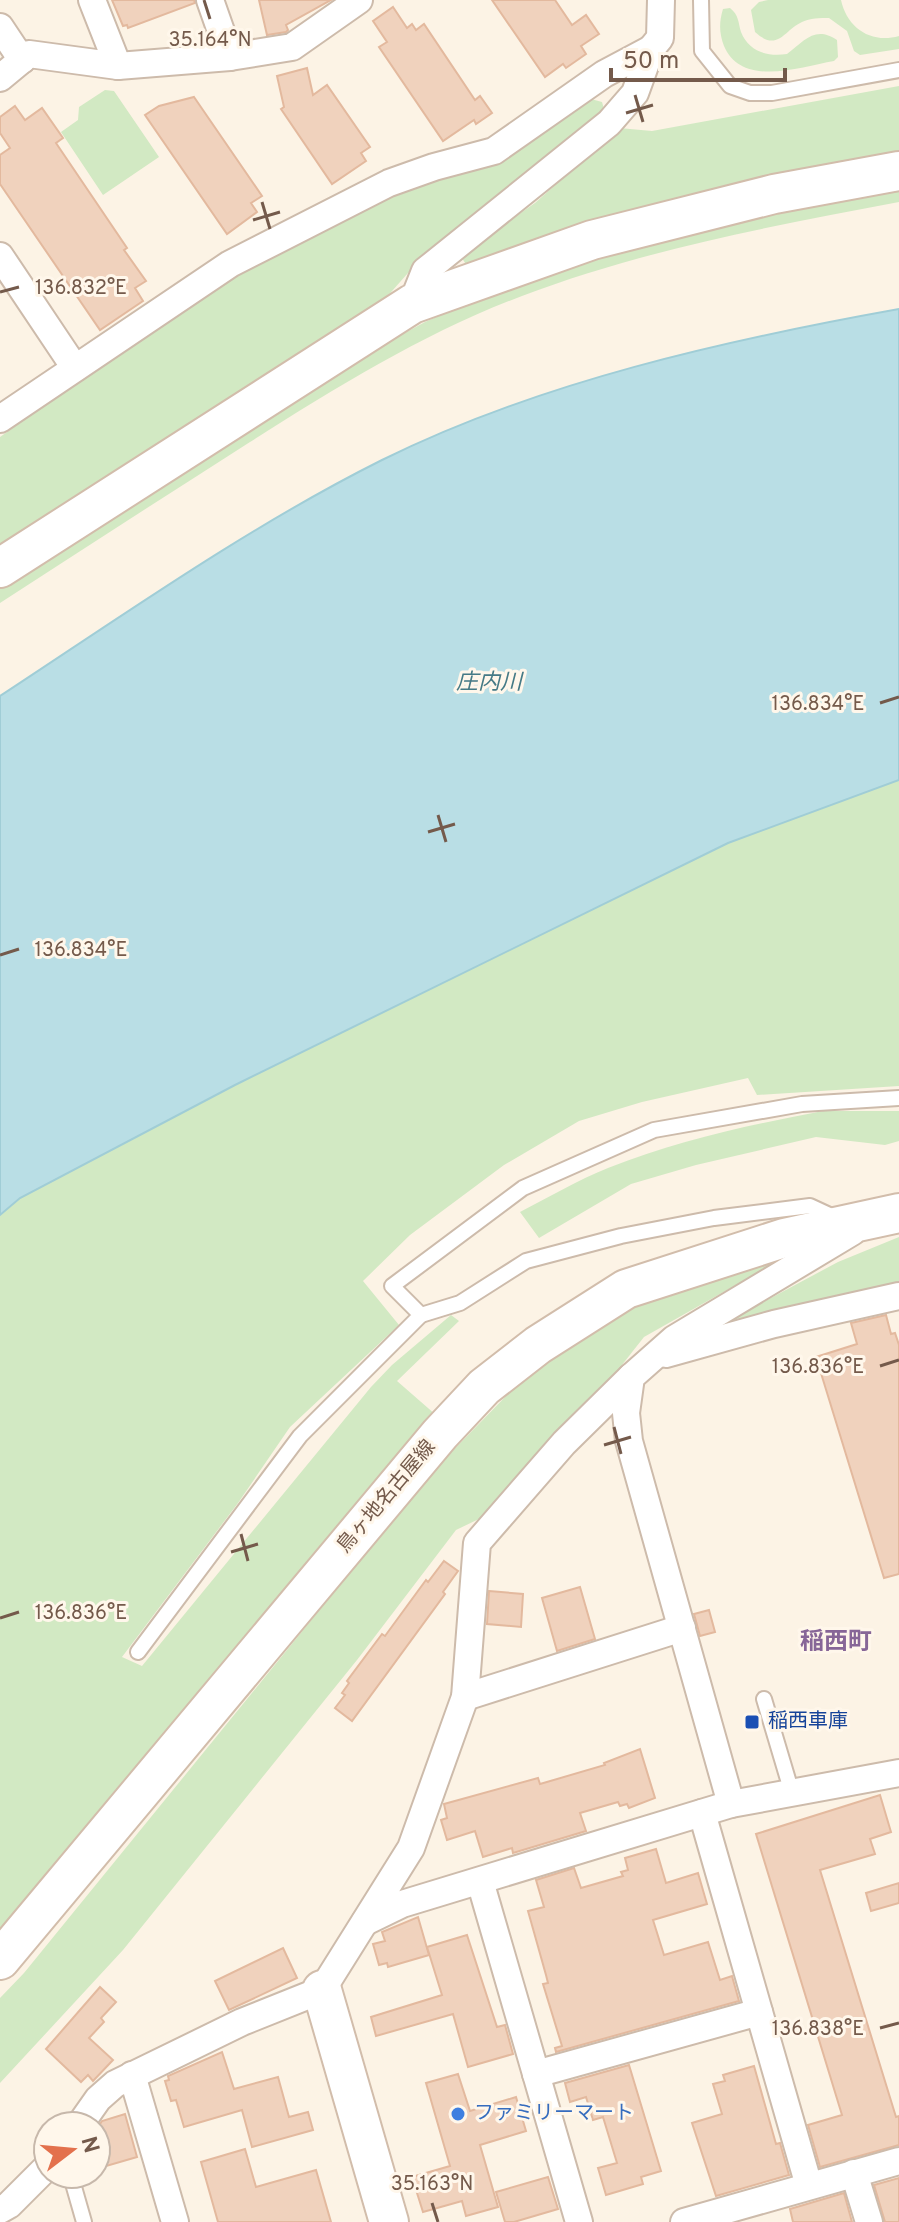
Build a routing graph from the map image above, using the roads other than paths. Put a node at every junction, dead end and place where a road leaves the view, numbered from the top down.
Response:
1 (92, 0) edge
2 (210, 0) edge
3 (661, 0) edge
4 (701, 0) edge
5 (352, 2) edge
6 (0, 27) edge
7 (651, 49) junction
8 (230, 57) junction
9 (22, 60) junction
10 (118, 66) junction
11 (899, 70) edge
12 (0, 78) edge
13 (899, 171) edge
14 (0, 256) edge
15 (412, 304) junction
16 (75, 368) junction
17 (0, 419) edge
18 (0, 568) edge
19 (899, 1098) edge
20 (873, 1219) edge
21 (899, 1296) edge
22 (421, 1315) junction
23 (655, 1357) junction
24 (631, 1377) junction
25 (682, 1628) junction
26 (138, 1652) dead end
27 (465, 1697) junction
28 (764, 1699) dead end
29 (898, 1775) edge
30 (792, 1793) junction
31 (731, 1804) junction
32 (702, 1813) junction
33 (480, 1881) junction
34 (364, 1923) junction
35 (0, 1960) edge
36 (322, 1990) junction
37 (759, 2012) junction
38 (536, 2074) junction
39 (132, 2075) junction
40 (90, 2110) edge
41 (899, 2161) edge
42 (854, 2173) junction
43 (32, 2182) edge
44 (809, 2186) junction
45 (75, 2190) edge
46 (0, 2210) edge
47 (714, 2218) edge
48 (84, 2222) edge
49 (175, 2222) edge
50 (389, 2222) edge
51 (579, 2222) edge
52 (684, 2222) edge
53 (869, 2222) edge

1 - 10 street
2 - 8 street
3 - 7 street
4 - 11 lane
5 - 8 street
6 - 9 street
7 - 15 street
7 - 16 street
8 - 10 street
9 - 10 street
9 - 12 street
13 - 15 street
14 - 16 street
15 - 18 street
16 - 17 street
19 - 22 lane
20 - 22 lane
20 - 23 street
20 - 35 street, 鳥ヶ地名古屋線
21 - 23 street
22 - 26 lane
23 - 24 street
24 - 25 street
24 - 27 street
25 - 27 street
25 - 31 street
27 - 34 street
28 - 30 lane
29 - 30 street
30 - 31 street
31 - 32 street
32 - 33 street
32 - 37 street
33 - 34 street
33 - 38 street
34 - 36 street
36 - 39 street
36 - 50 street
37 - 38 street
37 - 44 street
38 - 51 street
39 - 40 street
39 - 49 street
41 - 42 street
42 - 44 street
42 - 53 street
43 - 46 street
44 - 47 street
45 - 48 lane
47 - 52 street

